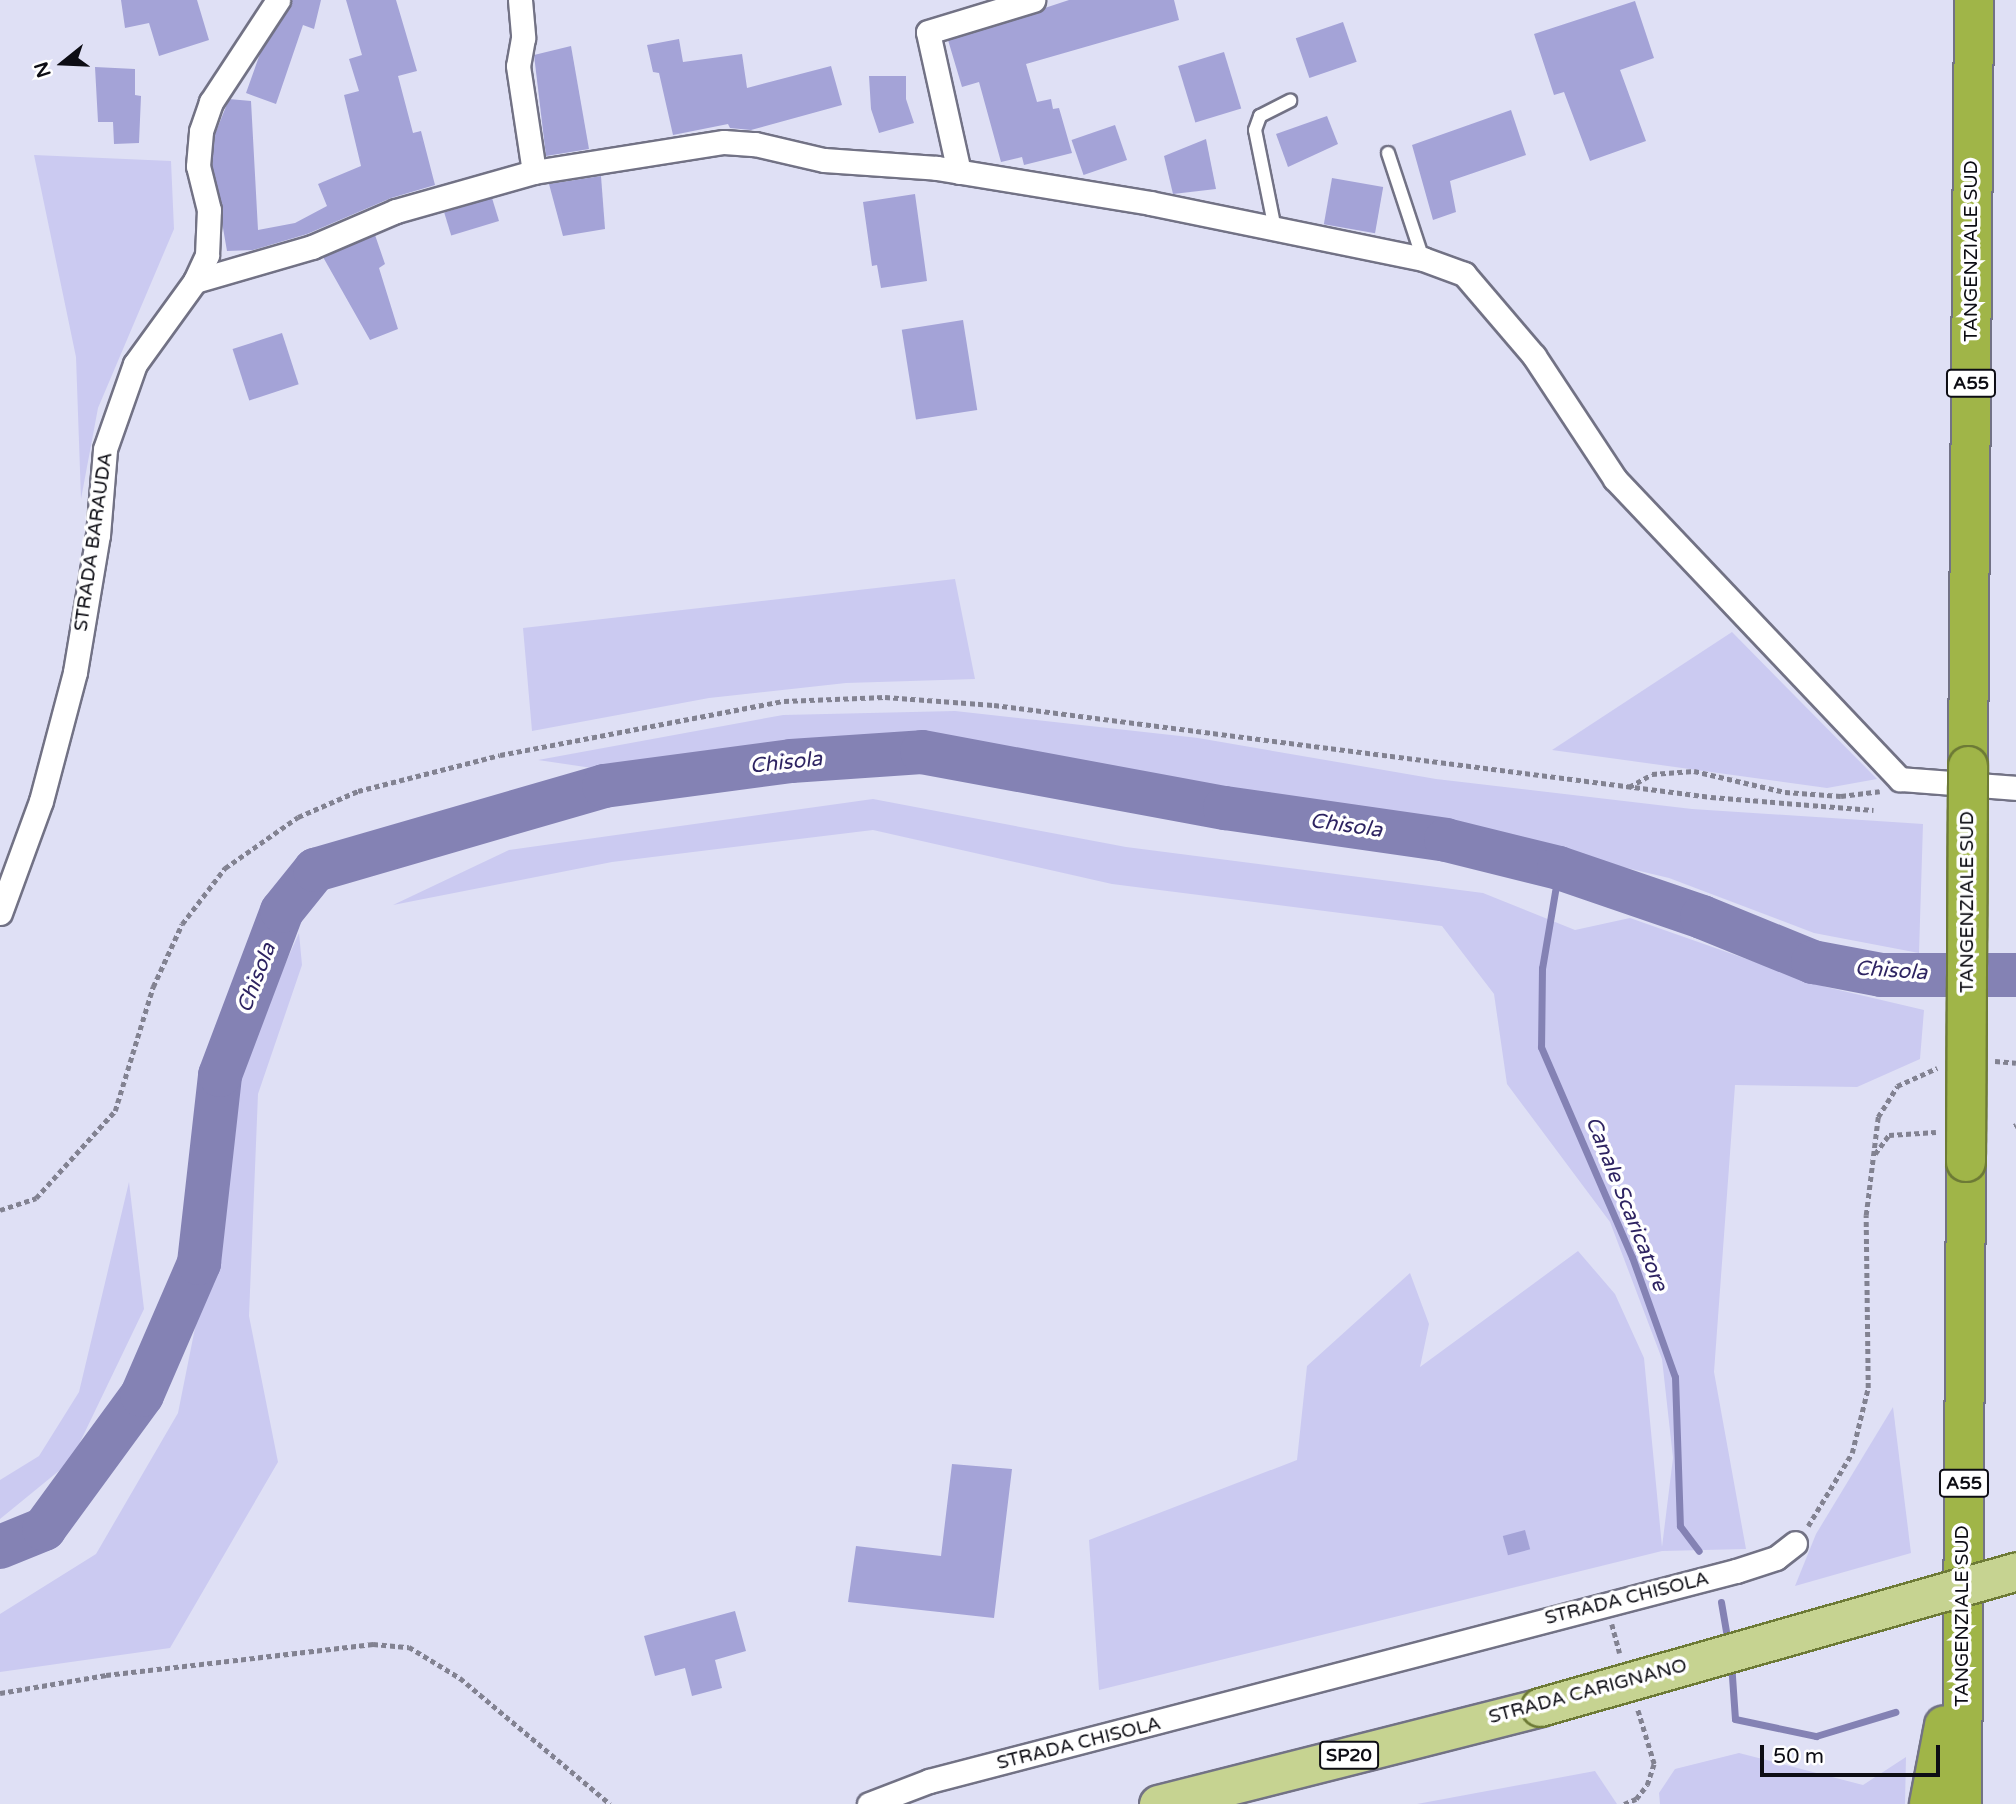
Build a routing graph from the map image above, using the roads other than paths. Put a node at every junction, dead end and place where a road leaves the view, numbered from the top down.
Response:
1 (278, 0) edge
2 (520, 0) edge
3 (1033, 0) edge
4 (1974, 0) edge
5 (1290, 102) dead end
6 (1388, 153) dead end
7 (534, 172) junction
8 (959, 172) junction
9 (1275, 229) junction
10 (1423, 259) junction
11 (195, 281) junction
12 (2016, 788) edge
13 (0, 913) edge
14 (1795, 1544) road end
15 (2016, 1571) edge
16 (1963, 1627) junction
17 (869, 1804) edge
18 (1158, 1804) edge
19 (1929, 1804) edge
20 (1962, 1804) edge

1 - 11 street, STRADA BARAUDA
2 - 7 street
3 - 8 street
4 - 16 highway, TANGENZIALE SUD / A55, bridge
5 - 9 lane
6 - 10 lane
7 - 8 street
7 - 11 street
8 - 9 street
9 - 10 street
10 - 12 street
11 - 13 street, STRADA BARAUDA
14 - 17 street, STRADA CHISOLA
15 - 18 main road, STRADA CARIGNANO / SP20, bridge
16 - 19 highway
16 - 20 highway, TANGENZIALE SUD / A55

